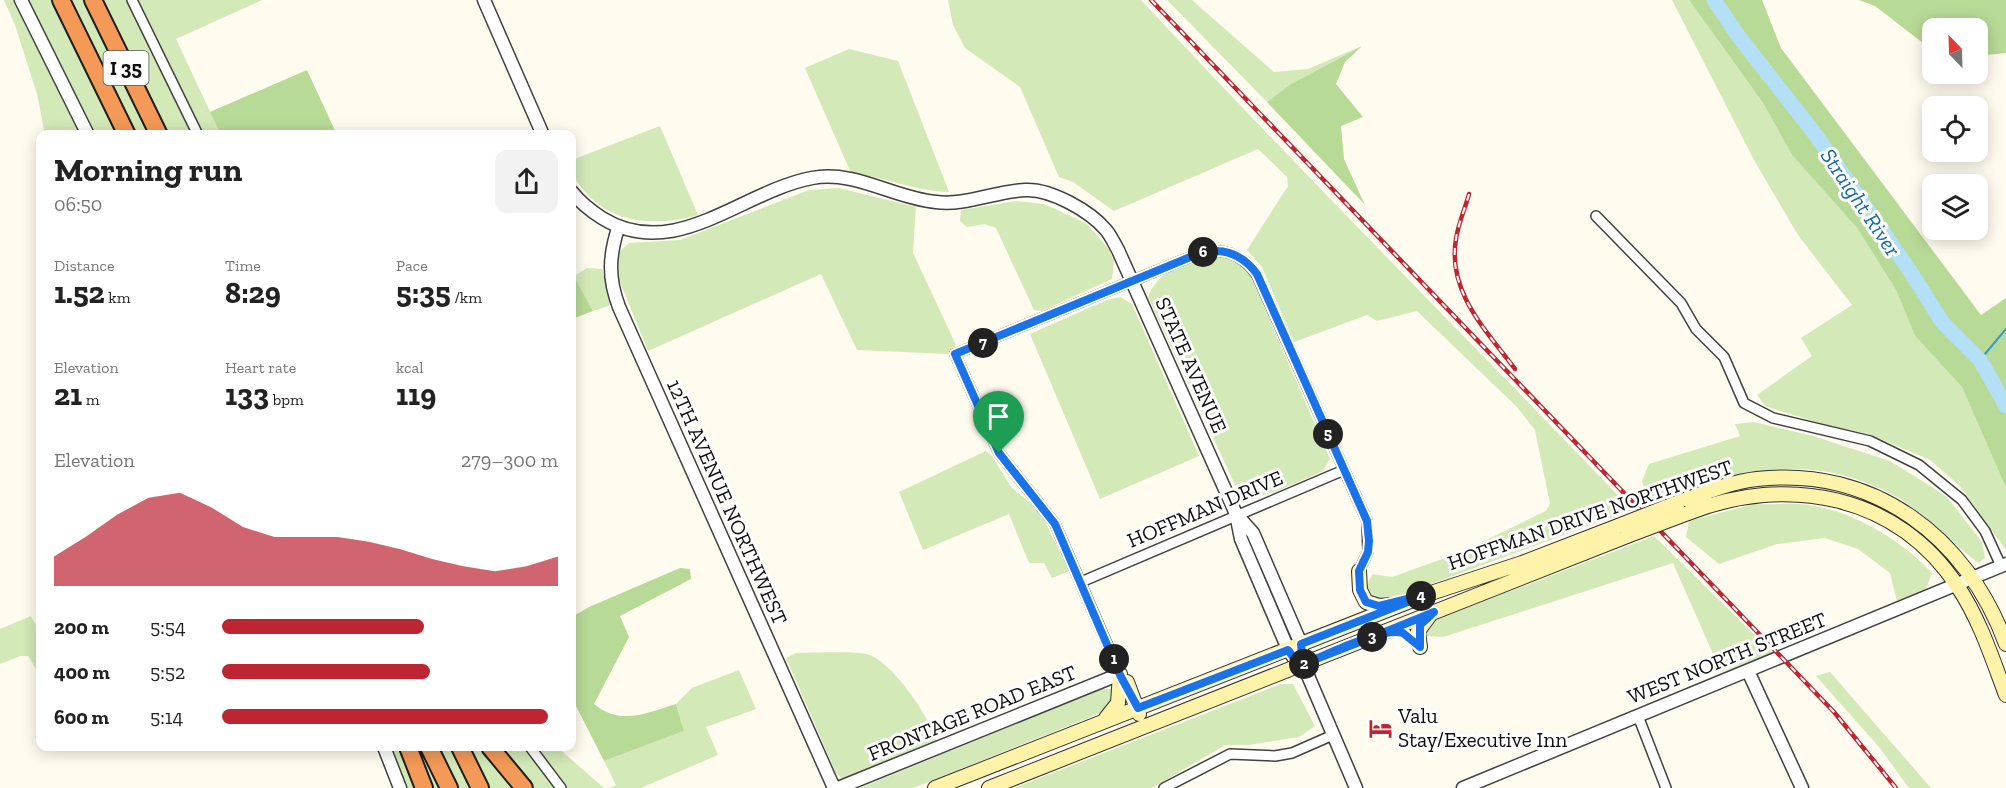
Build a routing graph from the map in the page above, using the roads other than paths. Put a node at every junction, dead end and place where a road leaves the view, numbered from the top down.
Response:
1 (21, 0) edge
2 (61, 0) edge
3 (93, 0) edge
4 (132, 0) edge
5 (484, 0) edge
6 (86, 130) edge
7 (125, 130) edge
8 (157, 130) edge
9 (196, 130) edge
10 (541, 130) edge
11 (576, 196) edge
12 (1596, 216) dead end
13 (618, 228) junction
14 (1132, 281) junction
15 (1344, 470) junction
16 (1683, 507) junction
17 (1236, 514) junction
18 (1622, 531) junction
19 (2003, 565) edge
20 (1359, 571) joint
21 (1973, 578) junction
22 (1081, 582) junction
23 (1957, 585) junction
24 (1428, 594) junction
25 (1434, 612) junction
26 (1384, 633) junction
27 (2006, 644) edge
28 (1294, 647) junction
29 (1303, 664) junction
30 (1748, 671) junction
31 (1124, 678) junction
32 (1192, 687) junction
33 (2006, 695) edge
34 (1138, 708) junction
35 (1638, 716) junction
36 (1096, 724) junction
37 (1333, 735) junction
38 (386, 751) edge
39 (410, 751) edge
40 (431, 751) edge
41 (462, 751) edge
42 (493, 751) edge
43 (533, 751) edge
44 (1032, 771) junction
45 (400, 788) edge
46 (424, 788) edge
47 (449, 788) edge
48 (480, 788) edge
49 (524, 788) edge
50 (561, 788) edge
51 (834, 788) edge
52 (838, 788) edge
53 (935, 788) edge
54 (989, 788) edge
55 (1164, 788) edge
56 (1356, 788) edge
57 (1463, 788) edge
58 (1666, 788) edge
59 (1802, 788) edge

1 - 6 street
2 - 7 highway, I 35
3 - 8 highway, I 35
4 - 9 street
5 - 10 street
11 - 13 street, STATE AVENUE
12 - 19 street
13 - 14 street, STATE AVENUE
13 - 51 street, 12TH AVENUE NORTHWEST
14 - 15 street
14 - 17 street, STATE AVENUE
14 - 22 street
15 - 17 street, HOFFMAN DRIVE
15 - 20 street
16 - 18 main road, HOFFMAN DRIVE NORTHWEST, bridge
16 - 21 main road, HOFFMAN DRIVE NORTHWEST
16 - 23 main road, HOFFMAN DRIVE NORTHWEST
17 - 22 street, HOFFMAN DRIVE
17 - 28 street, STATE AVENUE
18 - 24 main road, HOFFMAN DRIVE NORTHWEST
18 - 25 main road, HOFFMAN DRIVE NORTHWEST
19 - 21 street, WEST NORTH STREET
20 - 24 main road
21 - 23 street, WEST NORTH STREET
21 - 27 main road, HOFFMAN DRIVE NORTHWEST
22 - 31 street
23 - 30 street, WEST NORTH STREET
23 - 33 main road, HOFFMAN DRIVE NORTHWEST
24 - 28 main road, HOFFMAN DRIVE NORTHWEST
25 - 26 main road, HOFFMAN DRIVE NORTHWEST
25 - 26 main road
26 - 29 main road, HOFFMAN DRIVE NORTHWEST
28 - 29 street, STATE AVENUE
28 - 32 main road, HOFFMAN DRIVE NORTHWEST
29 - 37 street, STATE AVENUE
29 - 44 main road, HOFFMAN DRIVE NORTHWEST
30 - 35 street, WEST NORTH STREET
30 - 59 street
31 - 32 main road
31 - 34 main road
31 - 36 main road
31 - 52 street, FRONTAGE ROAD EAST
32 - 34 main road, HOFFMAN DRIVE NORTHWEST
34 - 36 main road, HOFFMAN DRIVE NORTHWEST
34 - 44 main road
35 - 57 street, WEST NORTH STREET
35 - 58 street
36 - 53 main road, HOFFMAN DRIVE NORTHWEST
37 - 55 street
37 - 56 street, STATE AVENUE
38 - 45 street
39 - 46 highway
40 - 47 highway
41 - 48 highway
42 - 49 highway
43 - 50 street
44 - 54 main road, HOFFMAN DRIVE NORTHWEST

